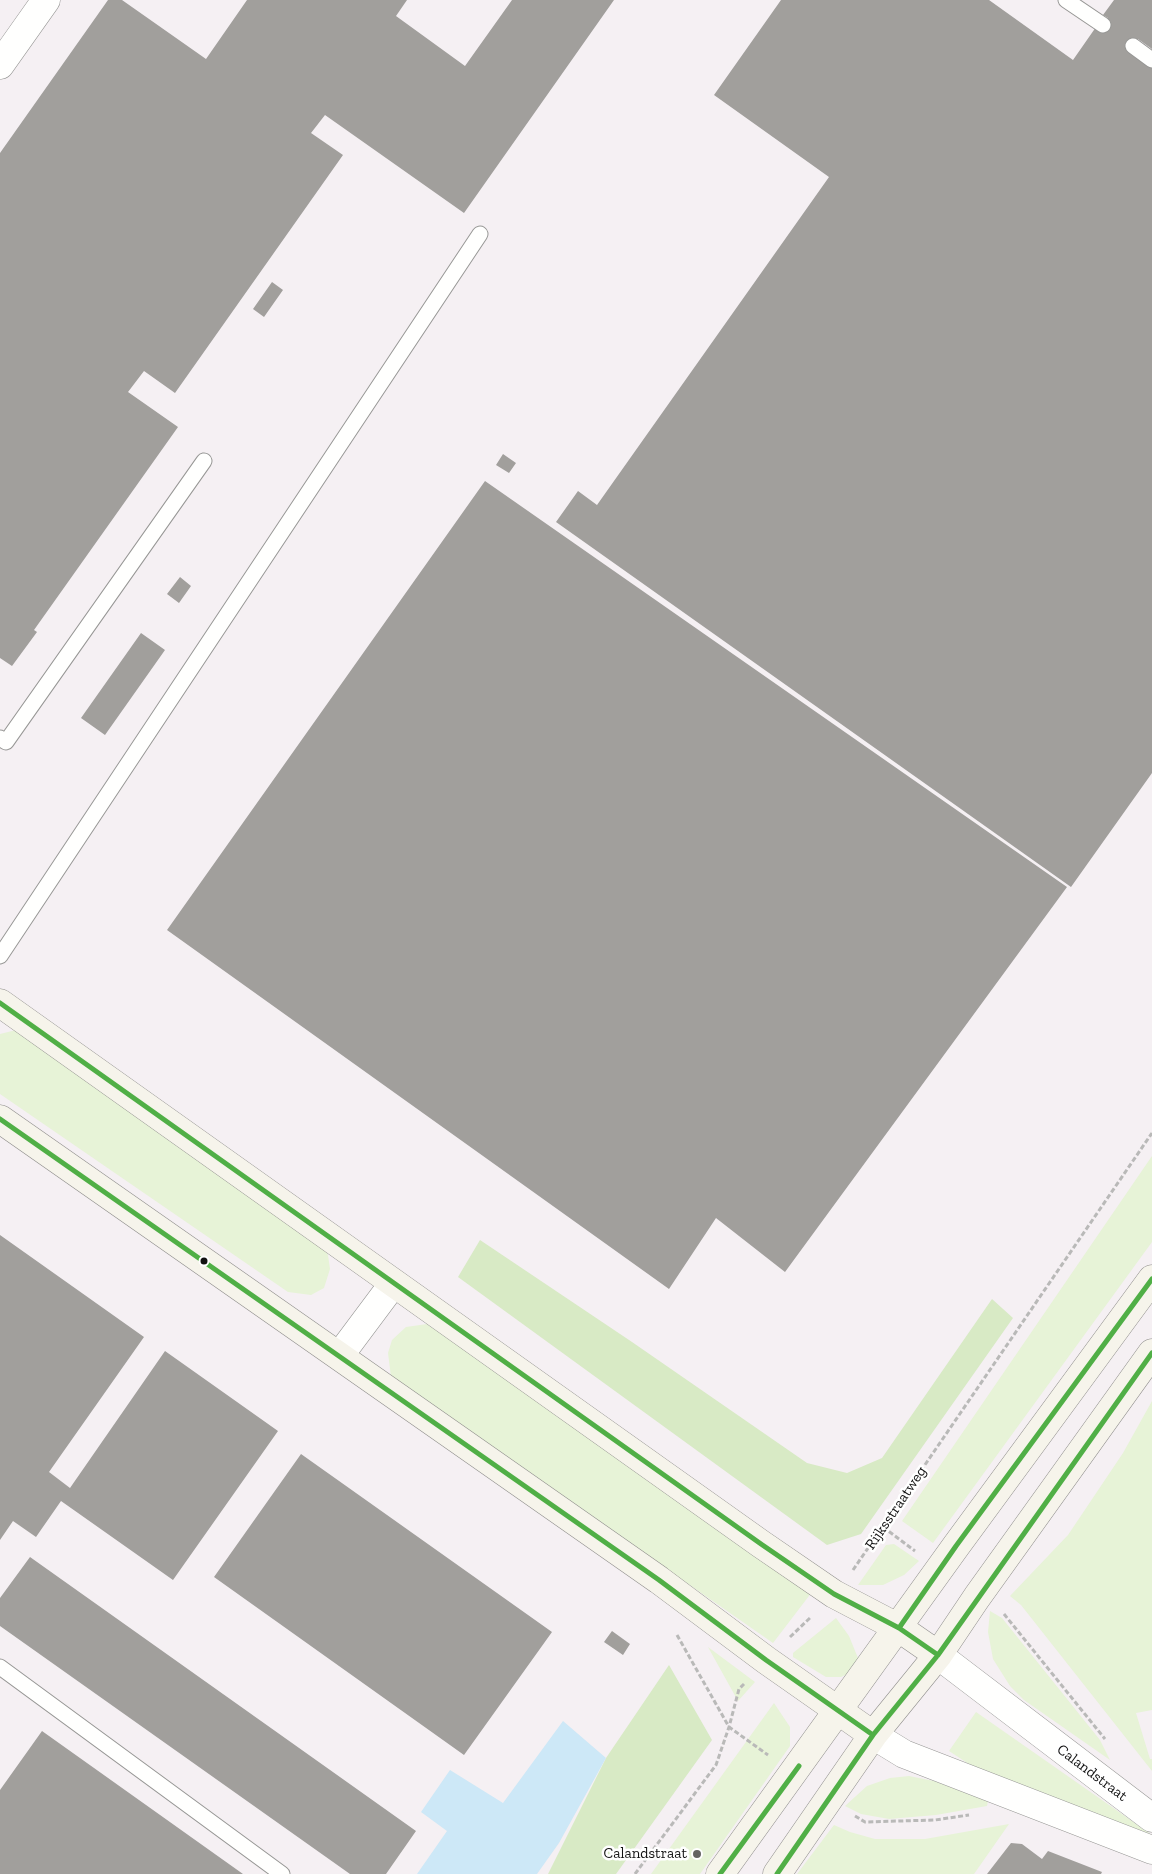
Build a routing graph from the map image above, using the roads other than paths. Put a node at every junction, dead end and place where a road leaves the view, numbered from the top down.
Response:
1 (46, 0) edge
2 (1066, 0) edge
3 (1103, 25) dead end
4 (1133, 46) dead end
5 (1152, 60) edge
6 (0, 65) edge
7 (480, 234) dead end
8 (204, 461) dead end
9 (0, 738) edge
10 (0, 956) edge
11 (0, 1003) edge
12 (0, 1119) edge
13 (1152, 1279) edge
14 (394, 1284) junction
15 (1152, 1353) edge
16 (340, 1355) junction
17 (899, 1628) junction
18 (938, 1655) junction
19 (0, 1667) edge
20 (838, 1712) junction
21 (873, 1735) junction
22 (1152, 1818) edge
23 (1152, 1850) edge
24 (282, 1874) edge
25 (720, 1874) edge
26 (776, 1874) edge

1 - 6 street
2 - 3 lane
4 - 5 lane
7 - 10 lane
8 - 9 lane
11 - 14 street
12 - 16 street
13 - 17 street
14 - 16 street
14 - 17 street
15 - 18 street
16 - 20 street
17 - 18 street
17 - 20 street
18 - 21 street
18 - 22 street, Calandstraat
19 - 24 lane
20 - 21 street
20 - 25 street
21 - 23 street
21 - 26 street

